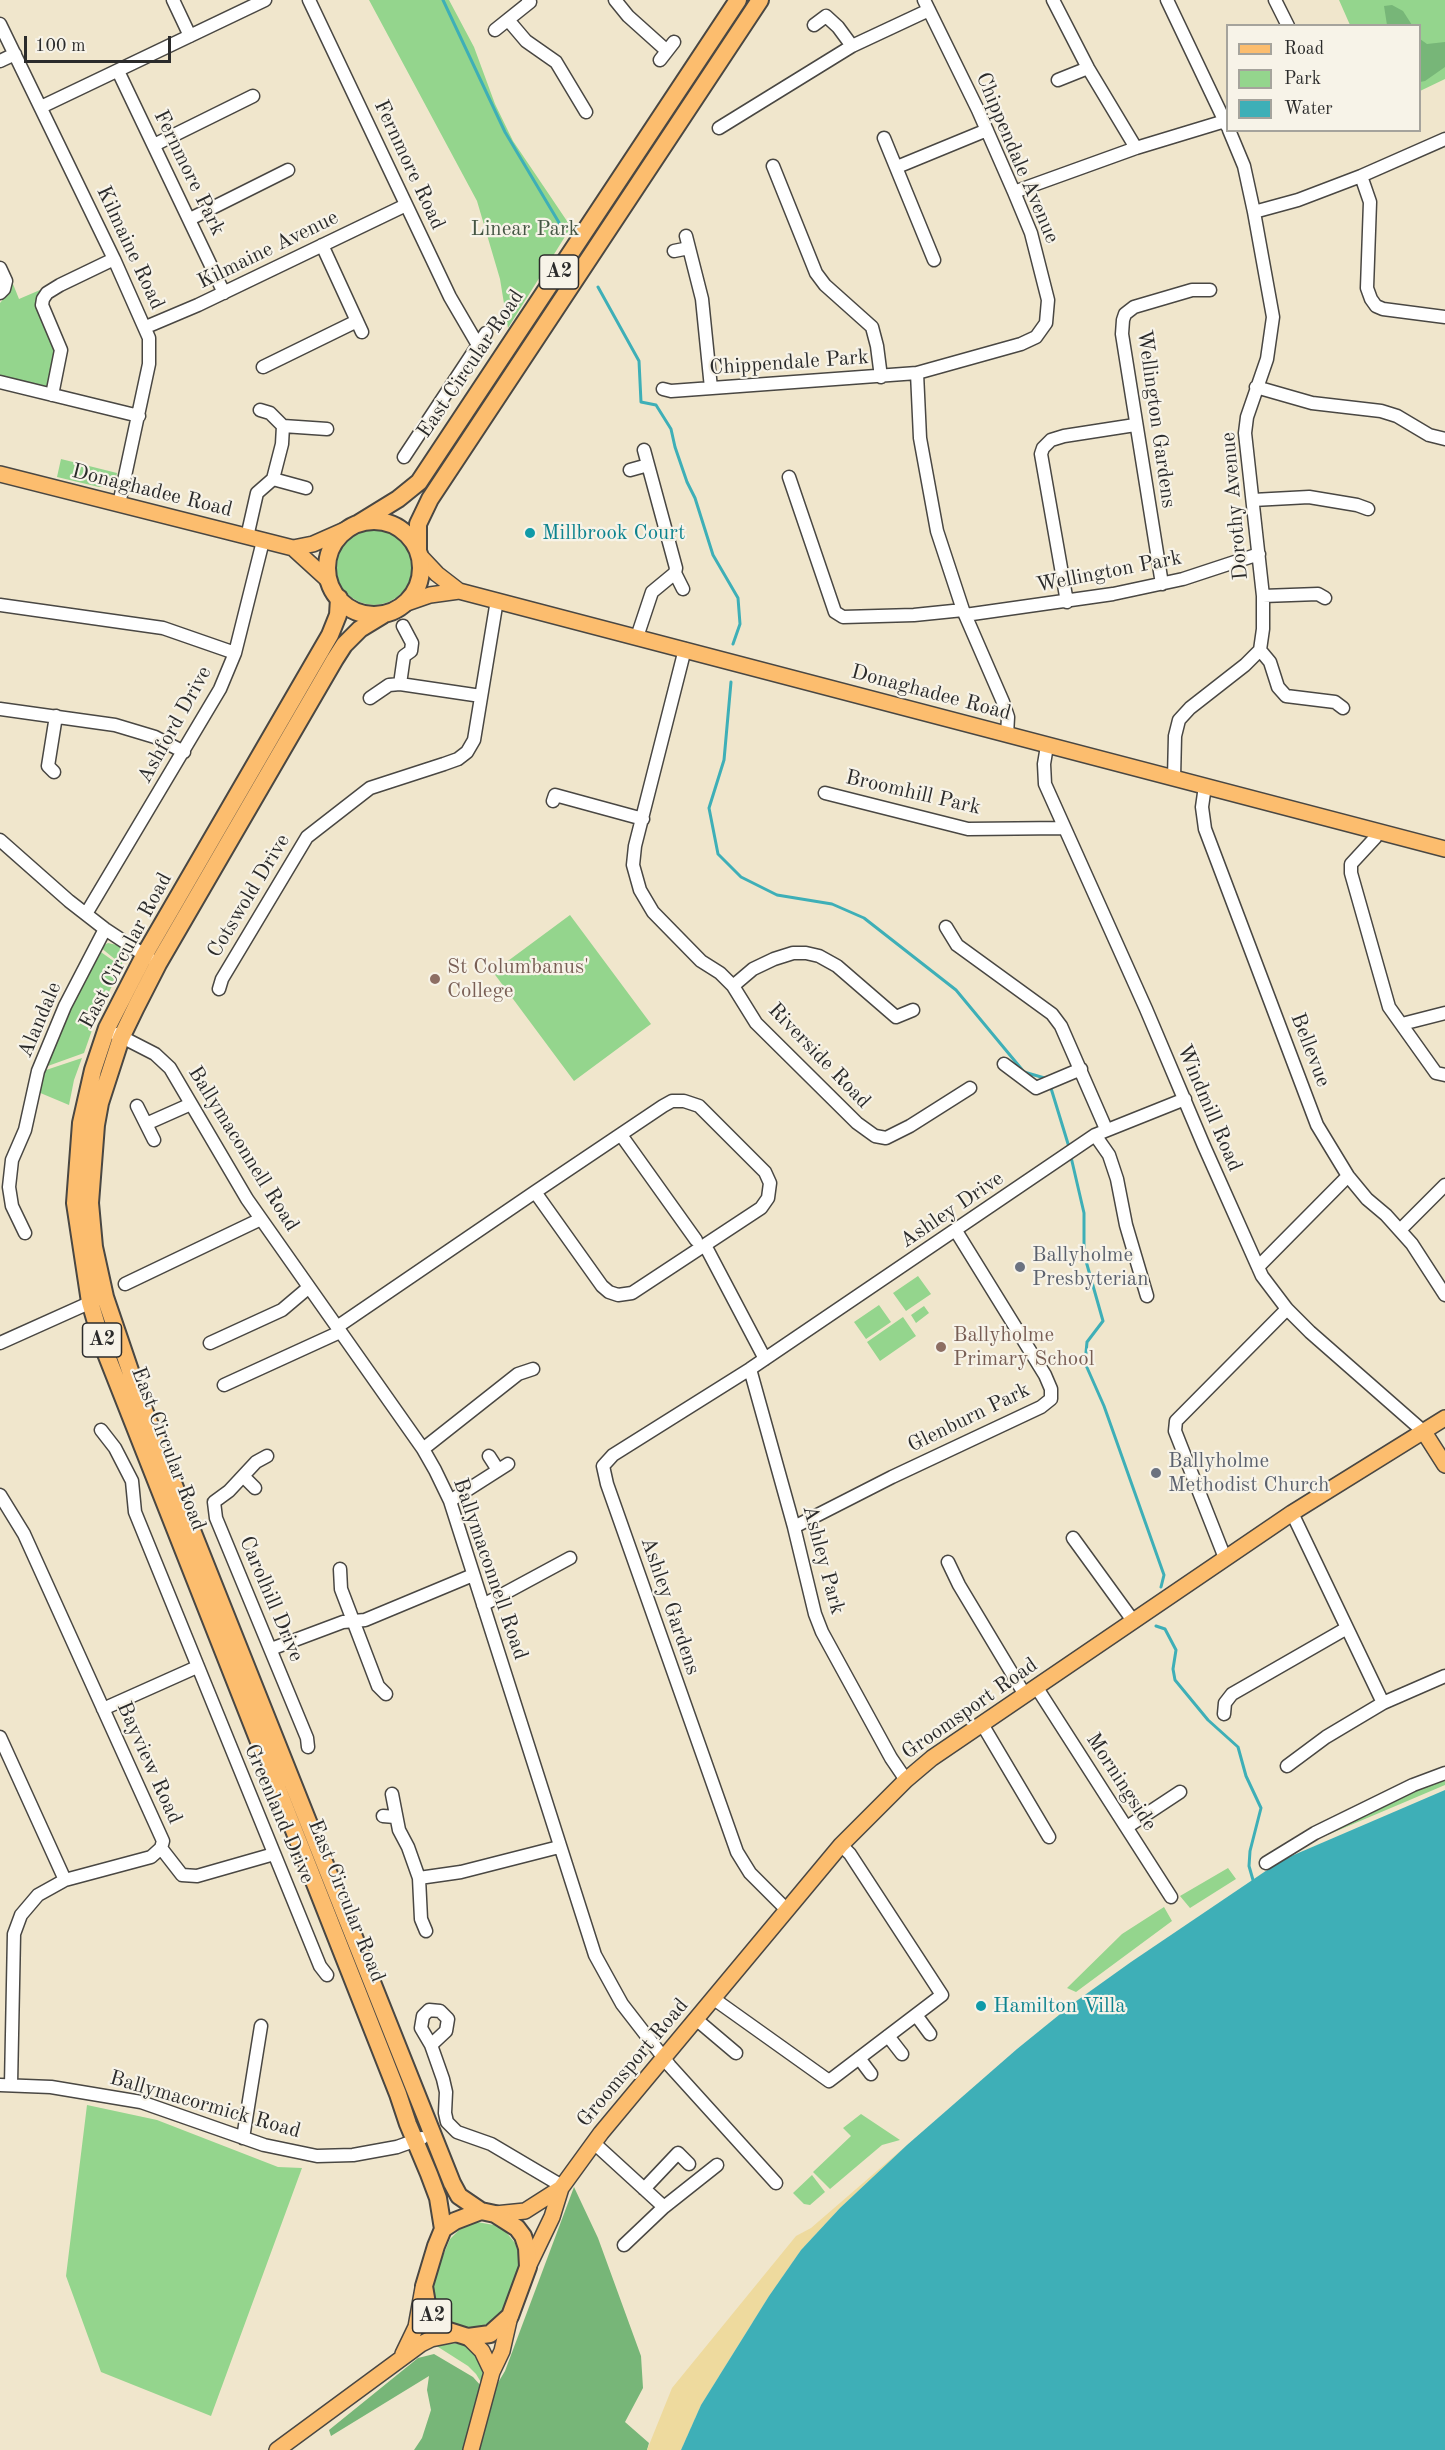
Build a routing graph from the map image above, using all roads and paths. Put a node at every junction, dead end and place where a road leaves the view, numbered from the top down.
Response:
1 (173, 0) edge
2 (266, 0) edge
3 (309, 0) edge
4 (615, 0) edge
5 (738, 0) edge
6 (760, 0) edge
7 (1053, 0) edge
8 (1167, 0) edge
9 (1275, 0) edge
10 (531, 1) edge
11 (926, 5) edge
12 (509, 21) junction
13 (0, 24) edge
14 (1287, 24) edge
15 (814, 25) dead end
16 (495, 30) dead end
17 (190, 36) junction
18 (852, 46) junction
19 (667, 51) dead end
20 (15, 54) junction
21 (0, 61) edge
22 (1088, 68) junction
23 (118, 71) junction
24 (1058, 80) dead end
25 (253, 96) dead end
26 (41, 107) junction
27 (589, 112) dead end
28 (1226, 124) edge
29 (1226, 126) edge
30 (719, 128) dead end
31 (987, 130) junction
32 (1230, 132) edge
33 (884, 138) dead end
34 (1445, 139) edge
35 (154, 145) junction
36 (1136, 148) junction
37 (773, 166) dead end
38 (897, 167) junction
39 (288, 170) dead end
40 (1361, 176) junction
41 (1014, 192) junction
42 (406, 205) junction
43 (1254, 212) junction
44 (189, 219) junction
45 (322, 245) junction
46 (674, 251) dead end
47 (114, 259) junction
48 (934, 260) dead end
49 (0, 268) edge
50 (1210, 290) dead end
51 (0, 293) edge
52 (224, 293) junction
53 (1445, 317) edge
54 (146, 327) junction
55 (486, 333) dead end
56 (478, 345) junction
57 (263, 367) dead end
58 (917, 373) junction
59 (881, 377) junction
60 (0, 382) edge
61 (711, 387) junction
62 (1256, 387) junction
63 (663, 389) dead end
64 (52, 395) junction
65 (260, 410) dead end
66 (139, 416) junction
67 (1135, 425) junction
68 (283, 426) junction
69 (327, 429) dead end
70 (1445, 439) edge
71 (644, 450) dead end
72 (404, 457) dead end
73 (648, 465) junction
74 (630, 470) dead end
75 (0, 474) edge
76 (789, 477) dead end
77 (273, 479) junction
78 (306, 488) dead end
79 (1253, 500) junction
80 (119, 504) junction
81 (1368, 509) dead end
82 (353, 526) junction
83 (247, 537) junction
84 (264, 541) junction
85 (293, 548) junction
86 (419, 552) junction
87 (1259, 554) junction
88 (675, 573) junction
89 (327, 579) junction
90 (1162, 584) junction
91 (683, 589) dead end
92 (459, 591) junction
93 (1263, 596) junction
94 (339, 598) junction
95 (1325, 598) dead end
96 (497, 600) junction
97 (1067, 602) junction
98 (407, 603) junction
99 (0, 605) edge
100 (964, 613) junction
101 (383, 615) junction
102 (403, 626) dead end
103 (637, 637) junction
104 (685, 649) junction
105 (1260, 650) junction
106 (235, 653) junction
107 (400, 684) junction
108 (481, 696) junction
109 (370, 699) dead end
110 (1343, 708) dead end
111 (0, 710) edge
112 (56, 717) junction
113 (1007, 735) junction
114 (1047, 746) junction
115 (184, 752) junction
116 (54, 772) dead end
117 (1174, 778) junction
118 (1205, 786) junction
119 (825, 793) dead end
120 (553, 801) dead end
121 (642, 819) junction
122 (1064, 828) junction
123 (1378, 831) junction
124 (0, 840) edge
125 (1445, 849) edge
126 (87, 914) junction
127 (946, 927) dead end
128 (105, 929) junction
129 (151, 959) junction
130 (733, 986) junction
131 (219, 989) dead end
132 (913, 1010) dead end
133 (1445, 1012) edge
134 (1402, 1024) junction
135 (114, 1033) junction
136 (1004, 1064) dead end
137 (1081, 1069) junction
138 (1445, 1075) edge
139 (970, 1088) dead end
140 (1185, 1099) junction
141 (191, 1104) junction
142 (137, 1106) dead end
143 (146, 1124) junction
144 (1106, 1129) junction
145 (621, 1135) junction
146 (1095, 1135) junction
147 (154, 1140) dead end
148 (6, 1160) edge
149 (1348, 1176) junction
150 (1445, 1185) edge
151 (535, 1192) junction
152 (261, 1219) junction
153 (1400, 1230) junction
154 (956, 1231) junction
155 (25, 1233) dead end
156 (700, 1243) junction
157 (1258, 1267) junction
158 (125, 1284) dead end
159 (308, 1288) junction
160 (1445, 1295) edge
161 (1147, 1296) dead end
162 (98, 1299) junction
163 (1287, 1309) junction
164 (338, 1329) junction
165 (0, 1343) edge
166 (210, 1343) dead end
167 (765, 1359) junction
168 (533, 1369) dead end
169 (750, 1370) junction
170 (224, 1385) dead end
171 (1445, 1418) edge
172 (1424, 1432) junction
173 (102, 1437) dead end
174 (423, 1449) junction
175 (267, 1456) dead end
176 (489, 1456) dead end
177 (1445, 1465) edge
178 (243, 1476) junction
179 (255, 1488) dead end
180 (0, 1495) edge
181 (450, 1501) junction
182 (1292, 1513) junction
183 (794, 1527) junction
184 (1073, 1538) dead end
185 (570, 1558) dead end
186 (1225, 1558) junction
187 (948, 1562) dead end
188 (340, 1569) dead end
189 (473, 1575) junction
190 (483, 1605) junction
191 (354, 1622) junction
192 (1134, 1622) junction
193 (1347, 1628) junction
194 (271, 1649) junction
195 (196, 1667) junction
196 (1445, 1676) edge
197 (1031, 1692) junction
198 (386, 1694) dead end
199 (1383, 1703) junction
200 (103, 1709) junction
201 (1224, 1714) dead end
202 (982, 1724) junction
203 (0, 1737) edge
204 (309, 1747) dead end
205 (1287, 1766) dead end
206 (1445, 1773) edge
207 (906, 1780) junction
208 (1180, 1792) dead end
209 (392, 1794) dead end
210 (1127, 1827) junction
211 (1049, 1837) dead end
212 (841, 1845) junction
213 (559, 1847) junction
214 (161, 1848) junction
215 (274, 1854) junction
216 (1266, 1863) dead end
217 (419, 1878) junction
218 (65, 1880) junction
219 (1171, 1897) dead end
220 (786, 1909) junction
221 (419, 1924) dead end
222 (6, 1960) edge
223 (327, 1976) dead end
224 (714, 2000) junction
225 (916, 2015) junction
226 (697, 2020) junction
227 (261, 2026) dead end
228 (930, 2034) dead end
229 (888, 2036) junction
230 (431, 2045) dead end
231 (736, 2054) dead end
232 (902, 2055) dead end
233 (665, 2058) junction
234 (859, 2058) junction
235 (872, 2074) dead end
236 (6, 2085) edge
237 (432, 2134) junction
238 (243, 2138) junction
239 (414, 2141) junction
240 (594, 2143) junction
241 (689, 2164) dead end
242 (717, 2165) dead end
243 (776, 2183) dead end
244 (562, 2187) junction
245 (644, 2189) junction
246 (661, 2205) junction
247 (488, 2213) junction
248 (443, 2229) junction
249 (624, 2246) dead end
250 (528, 2267) junction
251 (424, 2286) junction
252 (510, 2316) junction
253 (462, 2336) junction
254 (402, 2356) junction
255 (492, 2372) junction
256 (277, 2450) edge
257 (471, 2450) edge

1 - 17 street
2 - 17 street
3 - 42 street, Fernmore Road
4 - 19 street
5 - 82 highway, East Circular Road / A2
6 - 86 highway, East Circular Road / A2
7 - 22 street
8 - 28 street, Dorothy Avenue
9 - 14 street
10 - 12 street
11 - 18 street
11 - 31 street, Chippendale Avenue
12 - 16 street
12 - 27 street
13 - 20 street, Kilmaine Road
15 - 18 street
17 - 23 street
18 - 30 street
20 - 21 street
20 - 26 street, Kilmaine Road
22 - 24 street
22 - 36 street
23 - 26 street
23 - 35 street, Fernmore Park
25 - 35 street
26 - 47 street, Kilmaine Road
29 - 36 street
31 - 38 street
31 - 41 street, Chippendale Avenue
32 - 43 street, Dorothy Avenue
33 - 38 street
34 - 40 street
35 - 44 street, Fernmore Park
36 - 41 street
37 - 59 street
38 - 48 street
39 - 44 street
40 - 43 street
40 - 53 street
41 - 58 street, Chippendale Avenue
42 - 45 street, Kilmaine Avenue
42 - 56 street, Fernmore Road
43 - 62 street, Dorothy Avenue
44 - 52 street, Fernmore Park
45 - 52 street, Kilmaine Avenue
45 - 57 street
46 - 61 street
47 - 54 street, Kilmaine Road
47 - 64 street
49 - 51 street
50 - 67 street, Wellington Gardens
52 - 54 street, Kilmaine Avenue
54 - 66 street, Kilmaine Road
55 - 56 street
56 - 72 street
58 - 59 street, Chippendale Park
58 - 100 street
59 - 61 street, Chippendale Park
60 - 64 street
61 - 63 street, Chippendale Park
62 - 70 street
62 - 79 street, Dorothy Avenue
64 - 66 street
65 - 68 street
66 - 80 street, Kilmaine Road
67 - 90 street, Wellington Gardens
67 - 97 street
68 - 69 street
68 - 77 street
71 - 73 street
73 - 74 street
73 - 88 street
75 - 80 main road, Donaghadee Road
76 - 100 street, Wellington Park
77 - 78 street
77 - 83 street
79 - 81 street
79 - 87 street, Dorothy Avenue
80 - 83 main road, Donaghadee Road
82 - 85 main road, Donaghadee Road
82 - 86 highway
82 - 89 highway, A2
83 - 84 main road, Donaghadee Road
84 - 85 main road, Donaghadee Road
84 - 106 street, Ashford Drive
85 - 89 main road, Donaghadee Road
86 - 92 main road
86 - 98 highway, A2
87 - 90 street, Wellington Park
87 - 93 street, Dorothy Avenue
88 - 91 street
88 - 103 street
89 - 94 highway
90 - 97 street, Wellington Park
92 - 96 main road, Donaghadee Road
92 - 98 main road, Donaghadee Road
93 - 95 street
93 - 105 street, Dorothy Avenue
94 - 101 highway
94 - 129 highway, East Circular Road / A2
96 - 103 main road, Donaghadee Road
96 - 108 street, Cotswold Drive
97 - 100 street, Wellington Park
98 - 101 highway, A2
99 - 106 street
100 - 113 street
101 - 129 highway, East Circular Road / A2
102 - 107 street
103 - 104 main road, Donaghadee Road
104 - 113 main road, Donaghadee Road
104 - 121 street, Riverside Road
105 - 110 street
105 - 117 street
106 - 115 street, Ashford Drive
107 - 108 street
107 - 109 street
108 - 131 street, Cotswold Drive
111 - 112 street
112 - 115 street
112 - 116 street
113 - 114 main road, Donaghadee Road
114 - 117 main road, Donaghadee Road
114 - 122 street, Windmill Road
115 - 126 street, Ashford Drive
117 - 118 main road, Donaghadee Road
118 - 123 main road, Donaghadee Road
118 - 149 street, Bellevue
119 - 122 street, Broomhill Park
120 - 121 street
121 - 130 street, Riverside Road
122 - 140 street, Windmill Road
123 - 125 main road, Donaghadee Road
123 - 134 street
124 - 126 street
126 - 128 street
127 - 137 street
128 - 129 street
128 - 148 street, Alandale
129 - 135 highway, East Circular Road / A2
130 - 132 street
130 - 139 street, Riverside Road
133 - 134 street
134 - 138 street
135 - 141 street, Ballymaconnell Road
135 - 162 highway, East Circular Road / A2
136 - 137 street
137 - 144 street
140 - 144 street, Ashley Drive
140 - 157 street, Windmill Road
141 - 143 street
141 - 152 street, Ballymaconnell Road
142 - 143 street
143 - 147 street
144 - 146 street, Ashley Drive
145 - 151 street
145 - 156 street
145 - 156 street
146 - 154 street, Ashley Drive
146 - 161 street
148 - 155 street, Alandale
149 - 153 street, Bellevue
149 - 157 street
150 - 153 street
151 - 156 street
151 - 164 street
152 - 158 street
152 - 159 street, Ballymaconnell Road
153 - 160 street, Bellevue
154 - 167 street, Ashley Drive
154 - 183 street, Glenburn Park
156 - 167 street
157 - 163 street, Windmill Road
159 - 164 street, Ballymaconnell Road
159 - 166 street
162 - 165 street
162 - 237 highway, East Circular Road / A2
162 - 239 highway, East Circular Road / A2
163 - 172 street, Windmill Road
163 - 186 street
164 - 170 street
164 - 174 street, Ballymaconnell Road
167 - 169 street, Ashley Drive
168 - 174 street
169 - 183 street, Ashley Park
169 - 220 street, Ashley Gardens
171 - 172 main road, Groomsport Road
172 - 177 main road
172 - 182 main road, Groomsport Road
173 - 195 street, Greenland Drive
174 - 181 street, Ballymaconnell Road
175 - 178 street, Carolhill Drive
176 - 181 street
178 - 179 street
178 - 194 street, Carolhill Drive
180 - 200 street, Bayview Road
181 - 189 street, Ballymaconnell Road
182 - 186 main road, Groomsport Road
182 - 193 street
183 - 207 street, Ashley Park
184 - 192 street
185 - 190 street
186 - 192 main road, Groomsport Road
187 - 197 street, Morningside
188 - 191 street
189 - 190 street, Ballymaconnell Road
189 - 191 street
190 - 213 street, Ballymaconnell Road
191 - 194 street
191 - 198 street
192 - 197 main road, Groomsport Road
193 - 199 street
193 - 201 street
194 - 204 street, Carolhill Drive
195 - 200 street
195 - 215 street, Greenland Drive
196 - 199 street
197 - 202 main road, Groomsport Road
197 - 210 street, Morningside
199 - 205 street
200 - 214 street, Bayview Road
202 - 207 main road, Groomsport Road
202 - 211 street
203 - 218 street
206 - 216 street
207 - 212 main road, Groomsport Road
208 - 210 street
209 - 217 street
210 - 219 street, Morningside
212 - 220 main road, Groomsport Road
212 - 225 street
213 - 217 street
213 - 233 street, Ballymaconnell Road
214 - 215 street
214 - 218 street, Bayview Road
215 - 223 street, Greenland Drive
217 - 221 street
218 - 222 street, Bayview Road
220 - 224 main road, Groomsport Road
222 - 236 street, Bayview Road
224 - 226 main road, Groomsport Road
224 - 234 street
225 - 228 street
225 - 229 street
226 - 231 street
226 - 233 main road, Groomsport Road
227 - 238 street
229 - 232 street
229 - 234 street
230 - 244 street
233 - 240 main road, Groomsport Road
233 - 243 street, Ballymaconnell Road
234 - 235 street
236 - 238 street, Ballymacormick Road
237 - 239 street, Ballymacormick Road
237 - 247 highway, East Circular Road / A2
238 - 239 street, Ballymacormick Road
239 - 248 highway, East Circular Road / A2
240 - 244 main road, Groomsport Road
240 - 245 street
241 - 245 street
242 - 246 street
244 - 247 main road
244 - 250 main road
245 - 246 street
246 - 249 street
247 - 248 highway
247 - 250 highway, A2
248 - 251 highway, A2
250 - 252 highway, A2
251 - 253 highway, A2
251 - 254 main road, A2
252 - 253 highway, A2
252 - 255 main road
253 - 254 main road, A2
253 - 255 main road
254 - 256 main road, A2
255 - 257 main road

